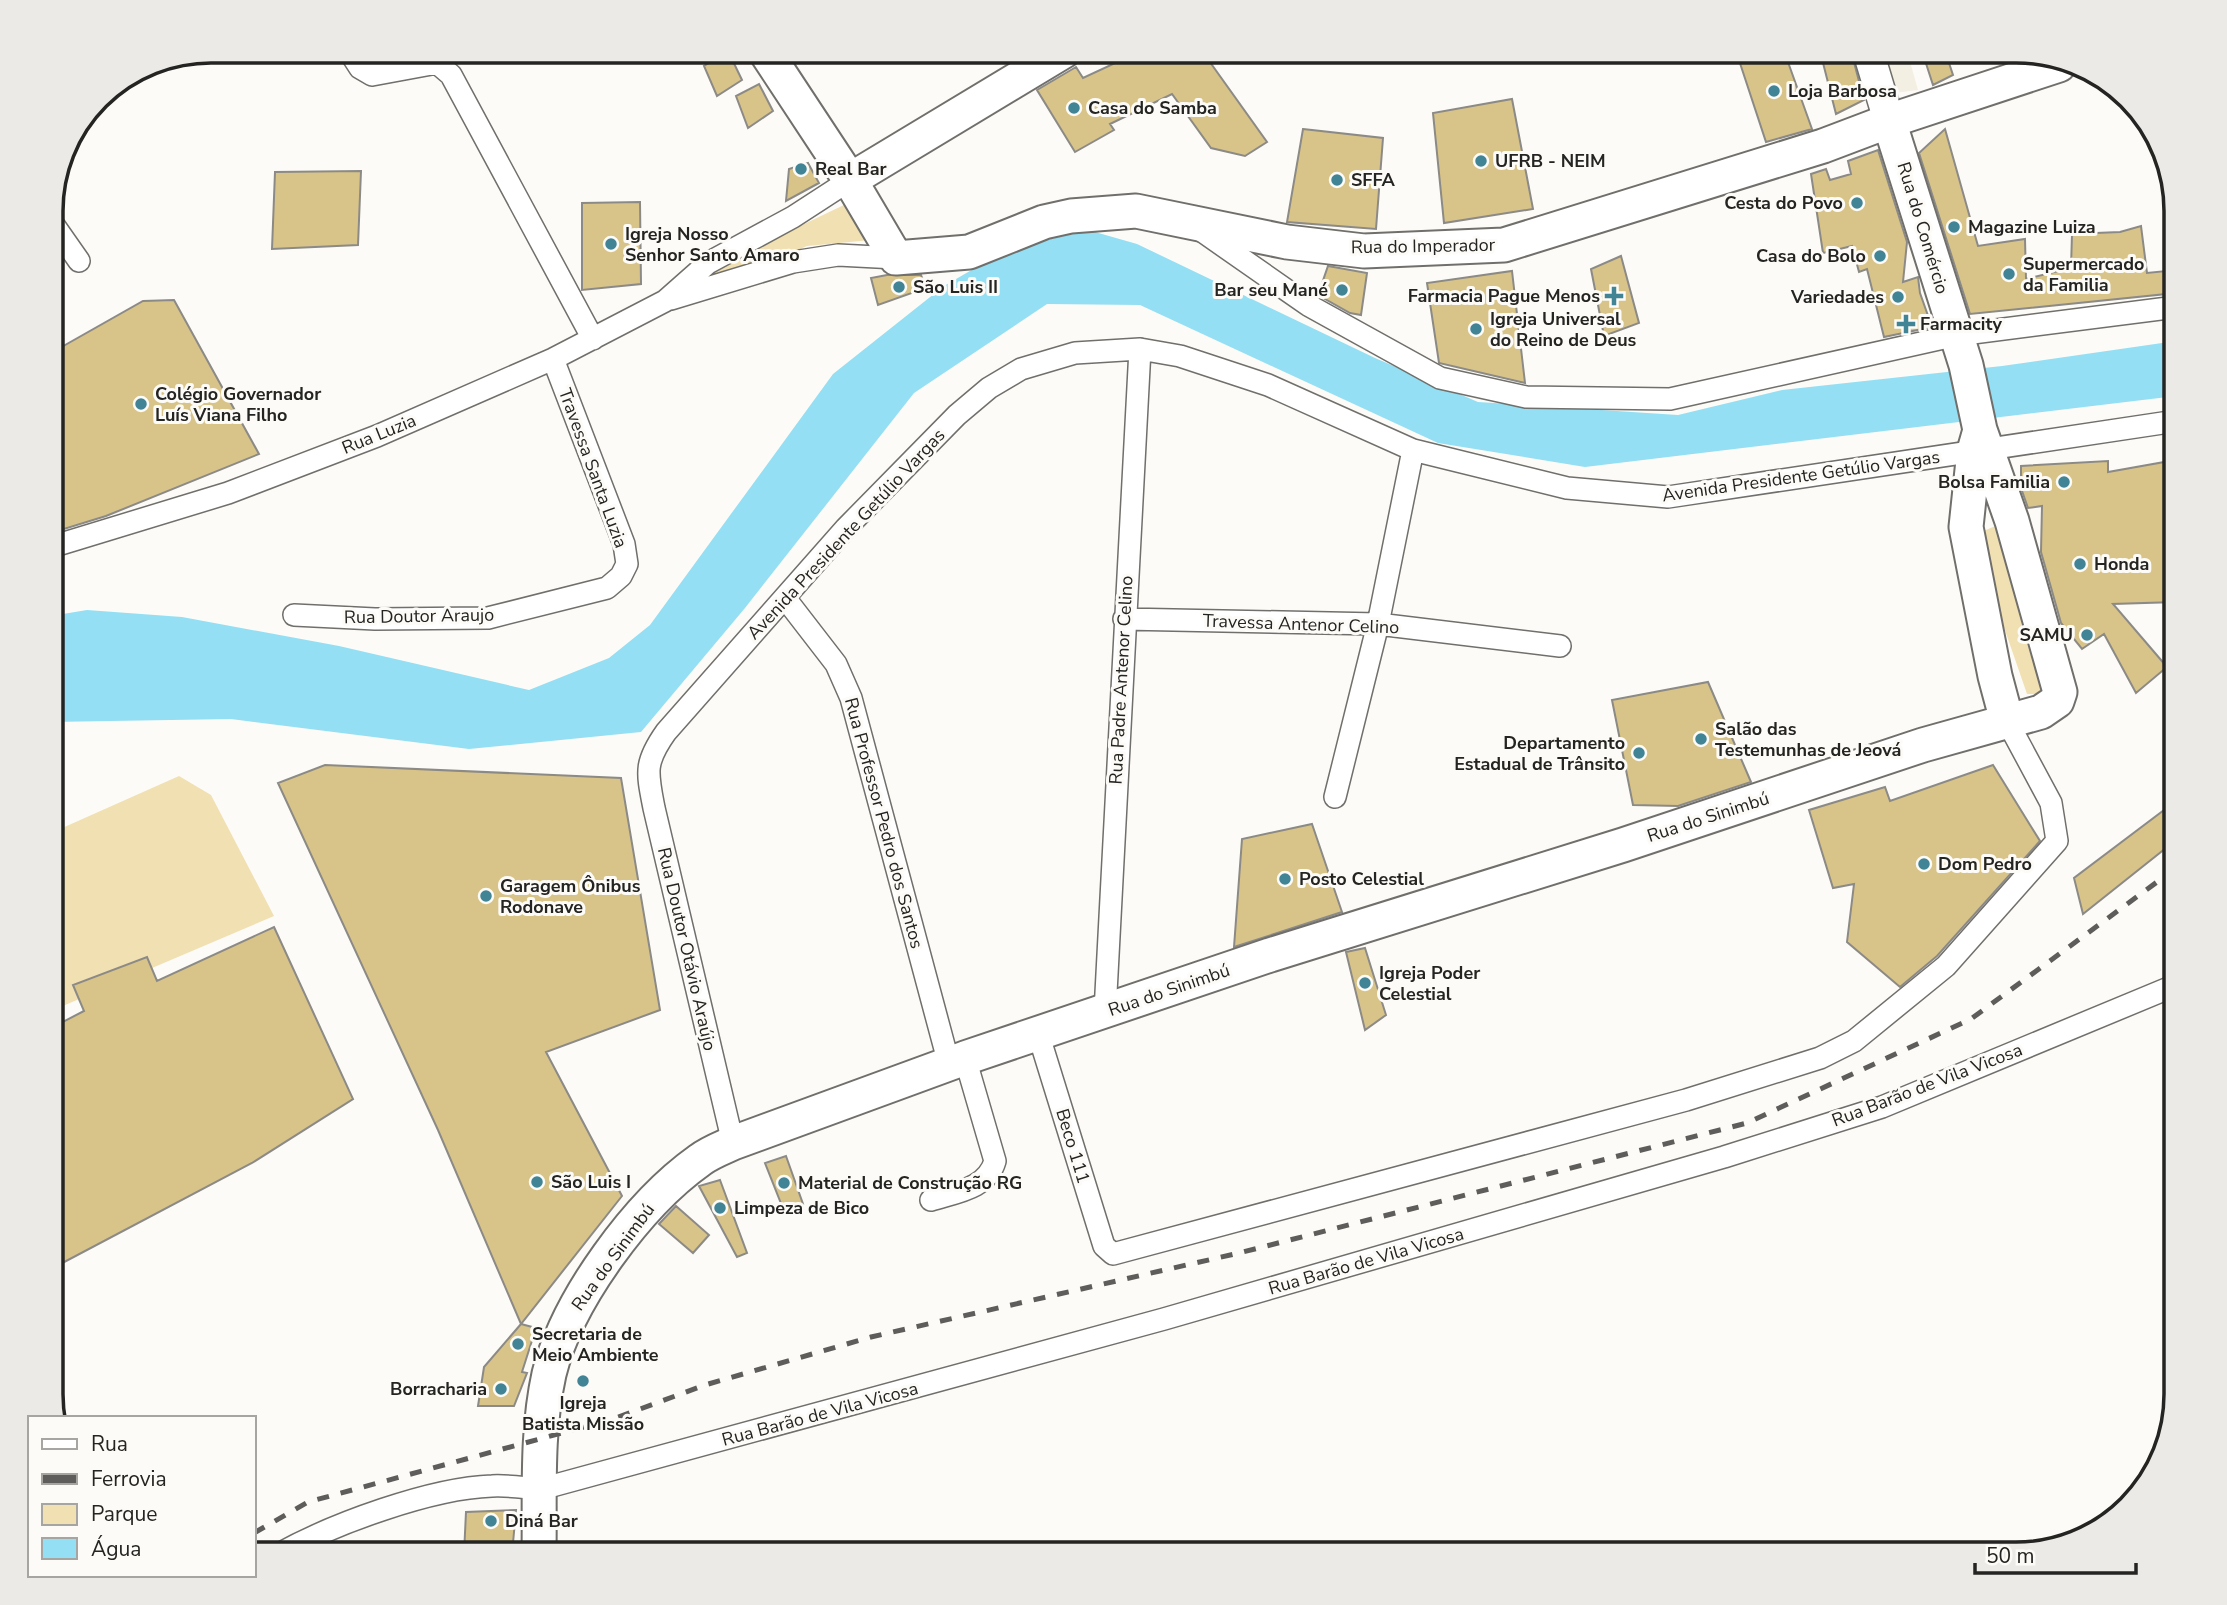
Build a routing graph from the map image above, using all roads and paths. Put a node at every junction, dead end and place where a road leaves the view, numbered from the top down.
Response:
1 (357, 63) edge
2 (437, 63) edge
3 (437, 63) edge
4 (773, 63) edge
5 (1044, 63) edge
6 (1872, 63) edge
7 (2051, 68) edge
8 (1889, 121) junction
9 (850, 180) junction
10 (1189, 222) junction
11 (63, 238) edge
12 (896, 258) junction
13 (79, 261) dead end
14 (665, 301) junction
15 (2164, 309) edge
16 (593, 339) junction
17 (1140, 349) junction
18 (1961, 350) junction
19 (552, 359) junction
20 (2164, 422) edge
21 (1980, 438) junction
22 (1413, 450) junction
23 (2012, 521) junction
24 (1966, 527) junction
25 (63, 543) edge
26 (621, 576) joint
27 (785, 598) junction
28 (294, 615) dead end
29 (1124, 619) junction
30 (1378, 624) junction
31 (1560, 646) dead end
32 (2007, 721) junction
33 (650, 755) joint
34 (1335, 797) dead end
35 (2164, 990) edge
36 (1105, 1012) junction
37 (1038, 1033) junction
38 (957, 1061) junction
39 (733, 1143) junction
40 (931, 1200) dead end
41 (541, 1489) junction
42 (300, 1542) edge
43 (539, 1542) edge

1 - 3 street
2 - 16 street
4 - 9 main road
5 - 9 main road
6 - 8 street
7 - 8 main road, Rua do Imperador
8 - 10 main road, Rua do Imperador
8 - 18 main road, Rua do Comércio
9 - 12 main road
9 - 14 street, Rua Luzia
10 - 12 main road, Rua do Imperador
10 - 18 street
11 - 13 street
12 - 14 street, Rua Luzia
14 - 16 street, Rua Luzia
15 - 18 street
16 - 19 street, Rua Luzia
17 - 22 street, Avenida Presidente Getúlio Vargas
17 - 27 street, Avenida Presidente Getúlio Vargas
17 - 29 street, Rua Padre Antenor Celino
18 - 21 main road, Rua do Comércio
19 - 25 street, Rua Luzia
19 - 26 street, Travessa Santa Luzia
20 - 21 street, Avenida Presidente Getúlio Vargas
21 - 22 street, Avenida Presidente Getúlio Vargas
21 - 23 main road, Rua do Sinimbú
21 - 24 main road
22 - 30 street
23 - 24 main road
23 - 32 main road, Rua do Sinimbú
24 - 32 main road
26 - 28 street, Rua Doutor Araujo
27 - 33 street, Avenida Presidente Getúlio Vargas
27 - 38 street, Rua Professor Pedro dos Santos
29 - 30 street, Travessa Antenor Celino
29 - 36 street, Rua Padre Antenor Celino
30 - 31 street, Travessa Antenor Celino
30 - 34 street
32 - 36 main road, Rua do Sinimbú
32 - 37 street, Beco 111
33 - 39 street, Rua Doutor Otávio Araújo
35 - 41 street, Rua Barão de Vila Vicosa
36 - 37 main road, Rua do Sinimbú
37 - 38 main road, Rua do Sinimbú
38 - 39 main road, Rua do Sinimbú
38 - 40 street, Rua Professor Pedro dos Santos
39 - 41 main road, Rua do Sinimbú
41 - 42 street, Rua Barão de Vila Vicosa
41 - 43 main road, Rua do Sinimbú

